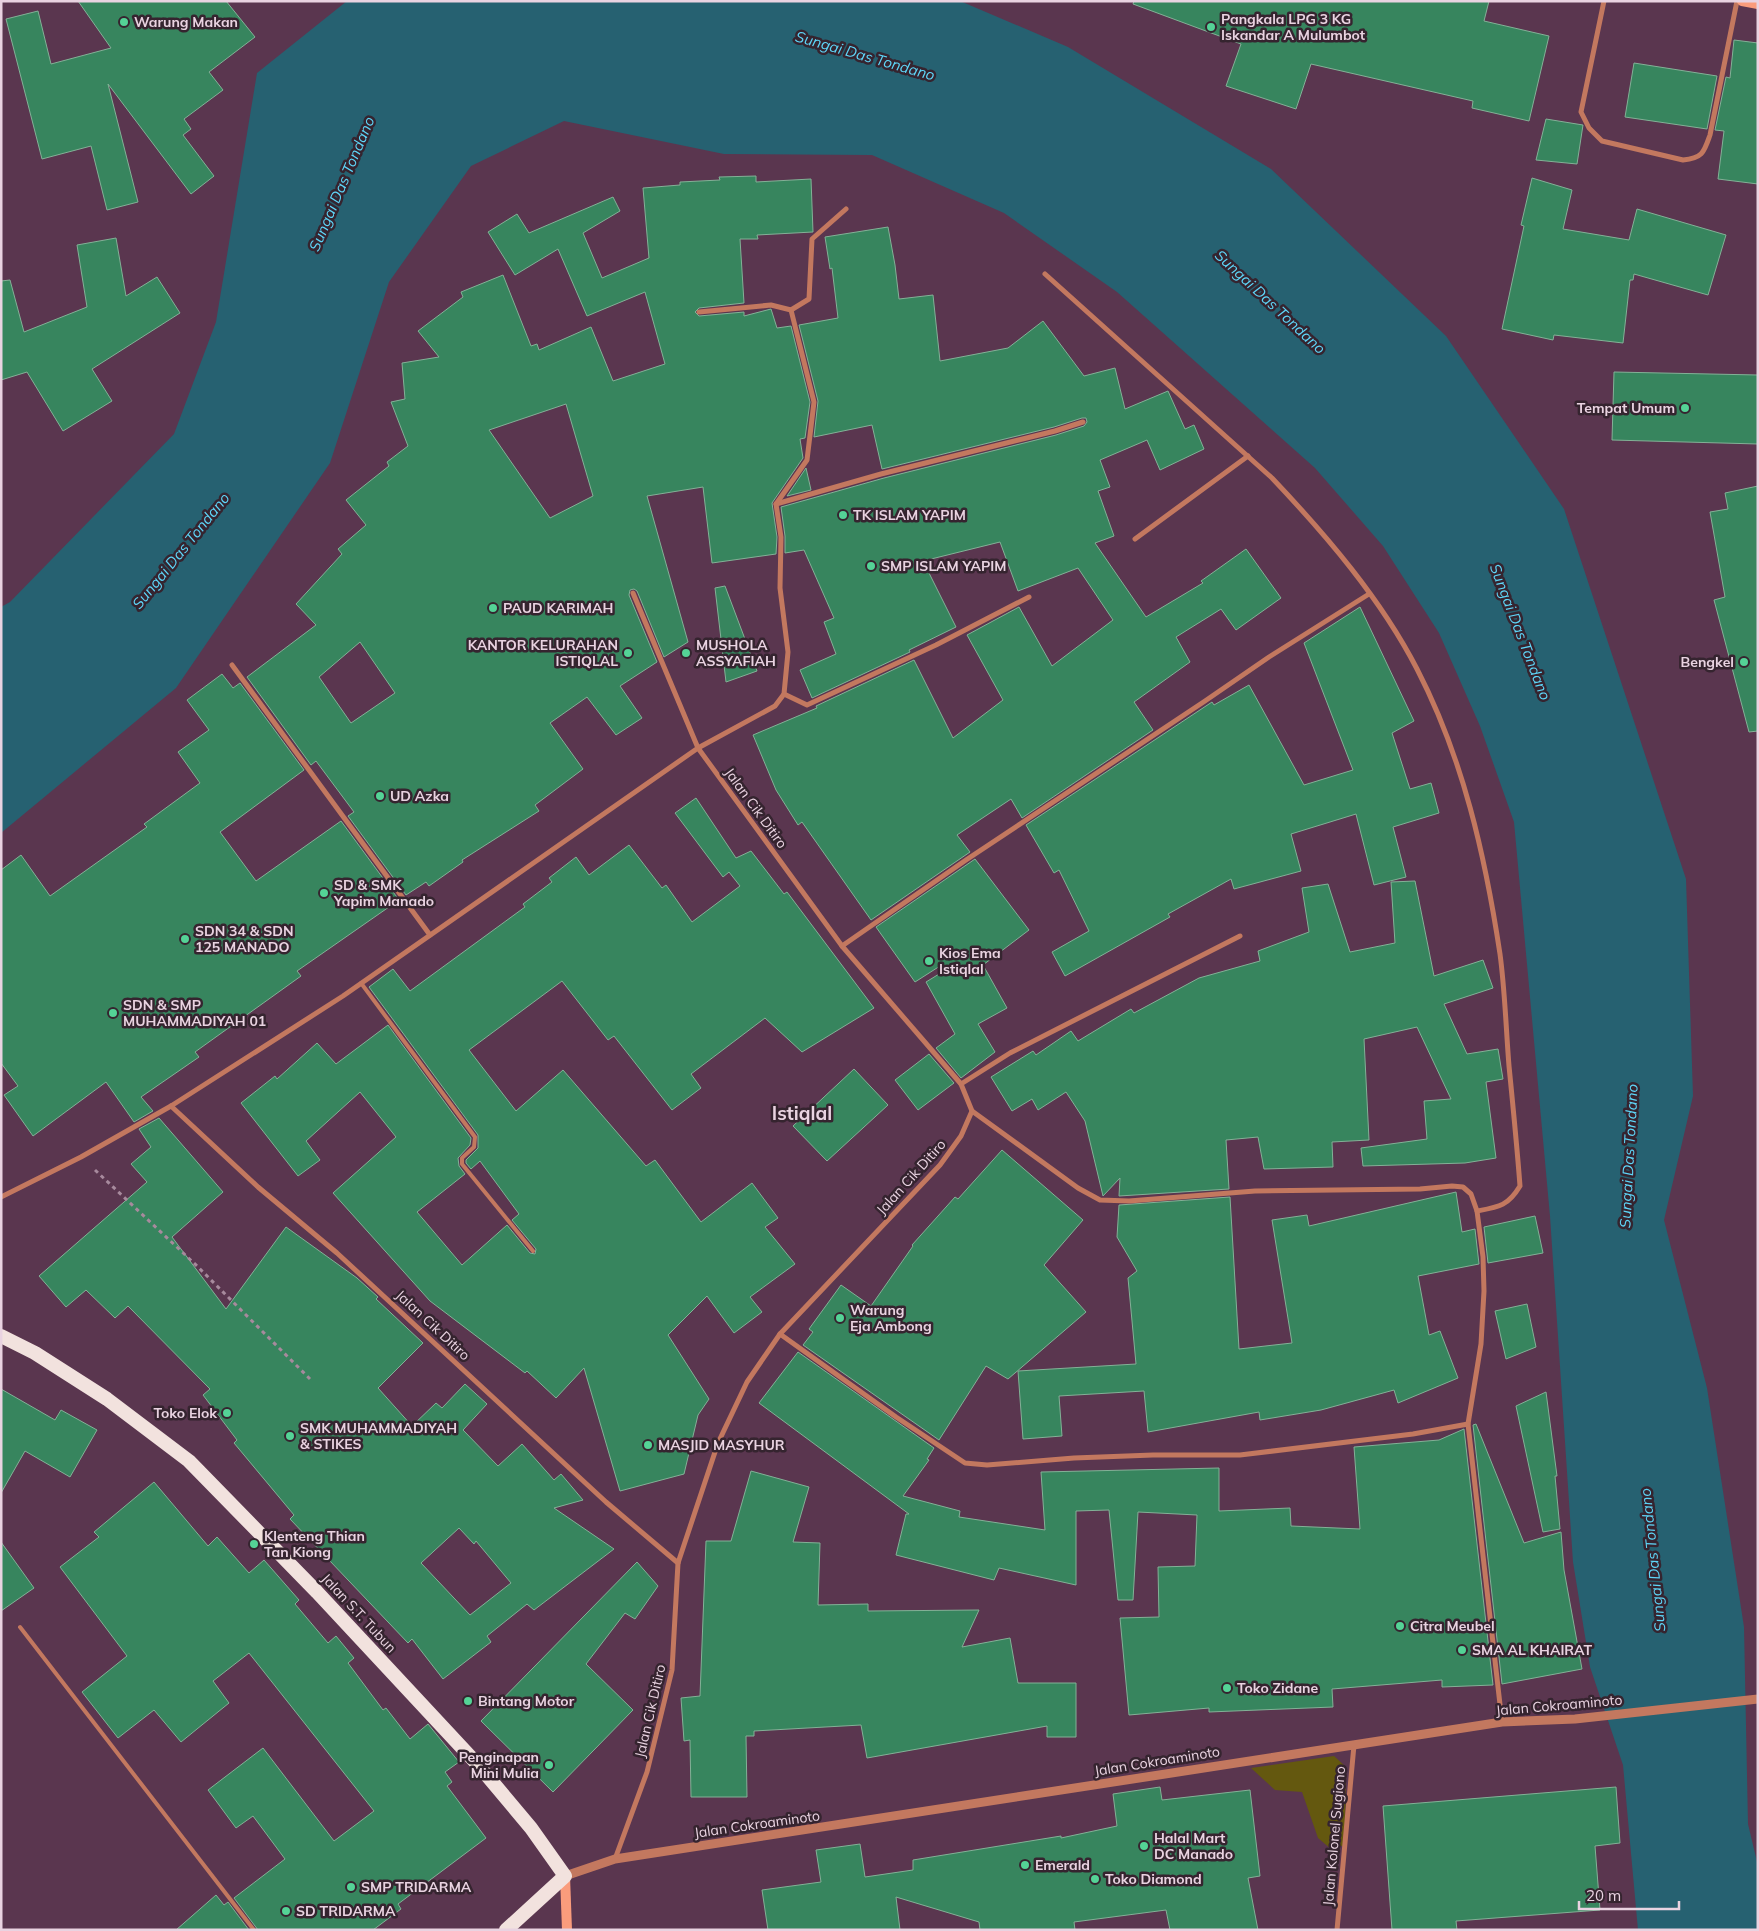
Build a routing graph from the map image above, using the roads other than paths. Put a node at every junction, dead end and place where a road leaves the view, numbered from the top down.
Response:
1 (1604, 1) edge
2 (1737, 1) edge
3 (1742, 1) edge
4 (1758, 4) edge
5 (846, 209) dead end
6 (1045, 274) dead end
7 (791, 310) junction
8 (699, 312) dead end
9 (1083, 422) dead end
10 (1248, 456) junction
11 (776, 504) junction
12 (1135, 540) dead end
13 (633, 593) dead end
14 (1369, 594) junction
15 (1028, 597) dead end
16 (232, 665) dead end
17 (784, 694) junction
18 (698, 748) junction
19 (430, 936) junction
20 (1240, 936) dead end
21 (842, 946) junction
22 (361, 983) junction
23 (961, 1084) junction
24 (171, 1106) junction
25 (972, 1111) junction
26 (1, 1197) edge
27 (1477, 1211) junction
28 (534, 1252) dead end
29 (780, 1334) junction
30 (1, 1336) edge
31 (1468, 1424) junction
32 (678, 1563) junction
33 (20, 1627) dead end
34 (1758, 1699) edge
35 (1502, 1722) junction
36 (1354, 1744) junction
37 (615, 1859) junction
38 (565, 1876) junction
39 (254, 1930) edge
40 (506, 1930) edge
41 (567, 1930) edge
42 (1337, 1930) edge

1 - 2 street
3 - 4 main road
5 - 7 street
6 - 10 street
7 - 8 street
7 - 11 street
9 - 11 street
10 - 12 street
10 - 14 street
11 - 17 street
13 - 18 street, Jalan Cik Ditiro
14 - 21 street
14 - 27 street
15 - 17 street
16 - 19 street
17 - 18 street
18 - 19 street
18 - 21 street, Jalan Cik Ditiro
19 - 22 street
20 - 23 street
21 - 23 street, Jalan Cik Ditiro
22 - 24 street
22 - 28 lane
23 - 25 street, Jalan Cik Ditiro
24 - 26 street
24 - 32 street, Jalan Cik Ditiro
25 - 27 street
25 - 29 street, Jalan Cik Ditiro
27 - 31 street
29 - 31 street
29 - 32 street, Jalan Cik Ditiro
30 - 38 highway, Jalan S.T. Tubun
31 - 35 street
32 - 37 street, Jalan Cik Ditiro
33 - 39 lane
34 - 35 street, Jalan Cokroaminoto
35 - 36 street, Jalan Cokroaminoto
36 - 37 street, Jalan Cokroaminoto
36 - 42 street, Jalan Kolonel Sugiono
37 - 38 street, Jalan Cokroaminoto
38 - 40 highway
38 - 41 main road

